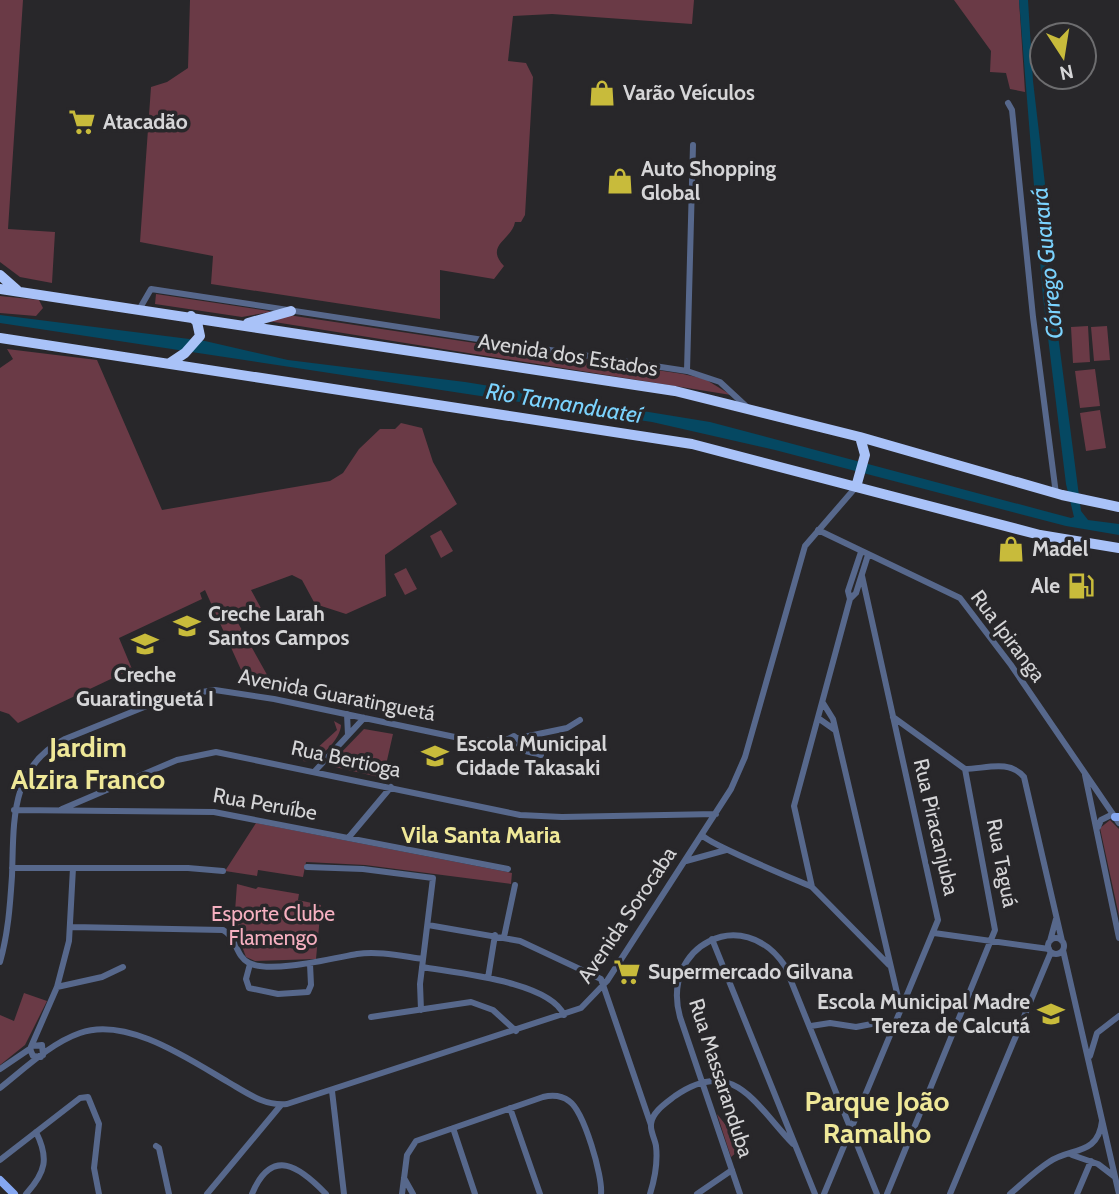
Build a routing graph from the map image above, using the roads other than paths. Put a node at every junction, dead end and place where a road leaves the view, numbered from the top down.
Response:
1 (1008, 103) dead end
2 (692, 145) dead end
3 (0, 275) edge
4 (0, 289) edge
5 (17, 290) junction
6 (140, 308) junction
7 (292, 311) junction
8 (191, 316) junction
9 (245, 324) junction
10 (0, 338) edge
11 (169, 363) junction
12 (688, 371) junction
13 (747, 407) junction
14 (860, 437) junction
15 (858, 482) junction
16 (1059, 495) junction
17 (1119, 507) edge
18 (818, 530) junction
19 (1119, 548) edge
20 (861, 552) junction
21 (868, 555) junction
22 (862, 576) junction
23 (850, 599) junction
24 (867, 605) junction
25 (823, 703) junction
26 (347, 714) junction
27 (893, 717) junction
28 (364, 718) junction
29 (818, 718) junction
30 (580, 720) dead end
31 (835, 730) junction
32 (348, 735) junction
33 (519, 738) junction
34 (506, 740) junction
35 (478, 741) junction
36 (507, 748) junction
37 (518, 749) junction
38 (541, 755) dead end
39 (965, 769) junction
40 (1084, 770) junction
41 (315, 771) junction
42 (391, 787) junction
43 (97, 795) junction
44 (62, 809) junction
45 (14, 810) junction
46 (108, 810) junction
47 (716, 814) junction
48 (1117, 817) edge
49 (1097, 829) junction
50 (702, 835) junction
51 (349, 837) junction
52 (728, 850) junction
53 (684, 862) junction
54 (307, 867) dead end
55 (12, 868) junction
56 (73, 868) junction
57 (508, 869) dead end
58 (223, 871) dead end
59 (515, 885) dead end
60 (812, 887) junction
61 (1056, 917) junction
62 (428, 925) junction
63 (72, 927) junction
64 (934, 933) junction
65 (495, 935) junction
66 (504, 937) junction
67 (1119, 937) edge
68 (712, 939) junction
69 (1062, 941) junction
70 (991, 943) junction
71 (1054, 949) junction
72 (0, 962) edge
73 (422, 963) junction
74 (250, 964) junction
75 (310, 964) junction
76 (889, 965) junction
77 (123, 967) dead end
78 (488, 978) junction
79 (603, 986) junction
80 (57, 987) junction
81 (421, 1010) junction
82 (901, 1010) junction
83 (564, 1015) junction
84 (1119, 1016) edge
85 (371, 1017) dead end
86 (1080, 1024) junction
87 (811, 1026) junction
88 (40, 1030) junction
89 (893, 1030) junction
90 (516, 1031) junction
91 (1097, 1033) junction
92 (59, 1044) junction
93 (42, 1045) junction
94 (31, 1047) junction
95 (42, 1056) junction
96 (1090, 1065) junction
97 (0, 1069) edge
98 (701, 1082) junction
99 (0, 1088) edge
100 (332, 1091) junction
101 (281, 1105) junction
102 (510, 1108) junction
103 (1102, 1119) junction
104 (651, 1125) junction
105 (453, 1128) junction
106 (851, 1129) junction
107 (36, 1132) junction
108 (1096, 1141) junction
109 (1109, 1144) junction
110 (156, 1146) dead end
111 (795, 1147) junction
112 (1088, 1148) junction
113 (1110, 1152) junction
114 (1070, 1154) junction
115 (0, 1160) edge
116 (1093, 1162) junction
117 (732, 1170) junction
118 (404, 1178) junction
119 (1115, 1178) junction
120 (0, 1180) edge
121 (1013, 1193) edge
122 (14, 1194) edge
123 (26, 1194) edge
124 (99, 1194) edge
125 (169, 1194) edge
126 (207, 1194) edge
127 (252, 1194) edge
128 (326, 1194) edge
129 (344, 1194) edge
130 (402, 1194) edge
131 (414, 1194) edge
132 (475, 1194) edge
133 (540, 1194) edge
134 (601, 1194) edge
135 (650, 1194) edge
136 (696, 1194) edge
137 (740, 1194) edge
138 (815, 1194) edge
139 (824, 1194) edge
140 (877, 1194) edge
141 (887, 1194) edge
142 (950, 1194) edge
143 (1077, 1194) edge
144 (1119, 1194) edge

1 - 16 street
2 - 12 street
3 - 5 highway
4 - 5 highway, Avenida dos Estados
5 - 6 highway, Avenida dos Estados
6 - 7 street
6 - 8 highway, Avenida dos Estados
7 - 9 highway
7 - 12 street
8 - 9 highway, Avenida dos Estados
8 - 11 highway
9 - 13 highway, Avenida dos Estados
10 - 11 highway
11 - 15 highway
12 - 13 street
13 - 14 highway, Avenida dos Estados
14 - 15 highway
14 - 16 highway, Avenida dos Estados
15 - 18 street, Avenida Sorocaba
15 - 19 highway
16 - 17 highway, Avenida dos Estados
18 - 20 street, Rua Ipiranga
18 - 47 street, Avenida Sorocaba
20 - 21 street, Rua Ipiranga
20 - 23 street
21 - 22 street
21 - 40 street, Rua Ipiranga
22 - 23 street
22 - 24 street, Rua Piracanjuba
23 - 24 street
23 - 25 street
24 - 27 street, Rua Piracanjuba
25 - 29 street
25 - 31 street
26 - 28 street, Avenida Guaratinguetá
26 - 32 street
26 - 45 street, Avenida Guaratinguetá
27 - 39 street
27 - 64 street, Rua Piracanjuba
28 - 32 street
28 - 35 street, Avenida Guaratinguetá
29 - 31 street
29 - 60 street
30 - 33 street
31 - 76 street
32 - 41 street
33 - 34 street, Avenida Guaratinguetá
33 - 37 street
34 - 35 street, Avenida Guaratinguetá
34 - 36 street
35 - 36 street, Avenida Guaratinguetá
36 - 37 street, Avenida Guaratinguetá
37 - 38 street
39 - 61 street
39 - 70 street, Rua Taguá
40 - 48 street, Rua Ipiranga
40 - 49 street
41 - 42 street, Rua Bertioga
41 - 43 street, Rua Bertioga
42 - 47 street, Rua Bertioga
42 - 51 street
43 - 44 street, Rua Bertioga
43 - 46 street
44 - 45 street, Rua Peruíbe
44 - 46 street, Rua Peruíbe
45 - 55 street, Avenida Guaratinguetá
46 - 51 street, Rua Peruíbe
47 - 50 street, Avenida Sorocaba
48 - 49 street
49 - 67 street
50 - 52 street
50 - 53 street, Avenida Sorocaba
51 - 57 street, Rua Peruíbe
52 - 53 street
52 - 60 street
53 - 79 street, Avenida Sorocaba
54 - 62 street
55 - 56 street
55 - 72 street, Avenida Guaratinguetá
56 - 58 street
56 - 63 street
59 - 66 street
60 - 76 street
61 - 69 street
61 - 71 street
62 - 65 street
62 - 73 street
63 - 74 street
63 - 80 street
64 - 70 street
64 - 82 street, Rua Piracanjuba
65 - 66 street
65 - 78 street
66 - 79 street
68 - 87 street
68 - 98 street, Rua Massaranduba
68 - 111 street
69 - 71 street
69 - 71 street
70 - 71 street
70 - 141 street, Rua Taguá
71 - 86 street
71 - 142 street
73 - 75 street
73 - 78 street
73 - 81 street
74 - 75 street
74 - 75 street
76 - 82 street
77 - 80 street
78 - 83 street
79 - 83 street, Avenida Sorocaba
79 - 104 street
80 - 88 street
81 - 85 street
81 - 90 street
82 - 89 street, Rua Piracanjuba
83 - 90 street, Avenida Sorocaba
84 - 91 street
86 - 91 street
86 - 96 street
87 - 89 street
87 - 106 street
88 - 93 street
88 - 94 street
89 - 106 street, Rua Piracanjuba
90 - 100 street, Avenida Sorocaba
91 - 96 street
92 - 93 street
92 - 95 street
92 - 101 street
93 - 94 street
93 - 95 street
94 - 95 street
94 - 97 street
95 - 99 street
96 - 103 street
98 - 104 street
98 - 111 street
98 - 117 street, Rua Massaranduba
100 - 101 street, Avenida Sorocaba
100 - 129 street
101 - 126 street
102 - 105 street
102 - 133 street
102 - 134 street
103 - 108 street
103 - 109 street
104 - 135 street
105 - 118 street
105 - 132 street
106 - 139 street, Rua Piracanjuba
106 - 140 street
107 - 115 street
107 - 123 street
107 - 124 street
108 - 109 street
108 - 112 street
109 - 113 street
110 - 125 street
111 - 138 street
112 - 114 street
112 - 116 street
113 - 116 street
113 - 119 street
114 - 116 street
114 - 121 street
116 - 119 street
116 - 143 street
117 - 136 street
117 - 137 street, Rua Massaranduba
118 - 130 street
118 - 131 street
119 - 144 street
120 - 122 main road
127 - 128 street

